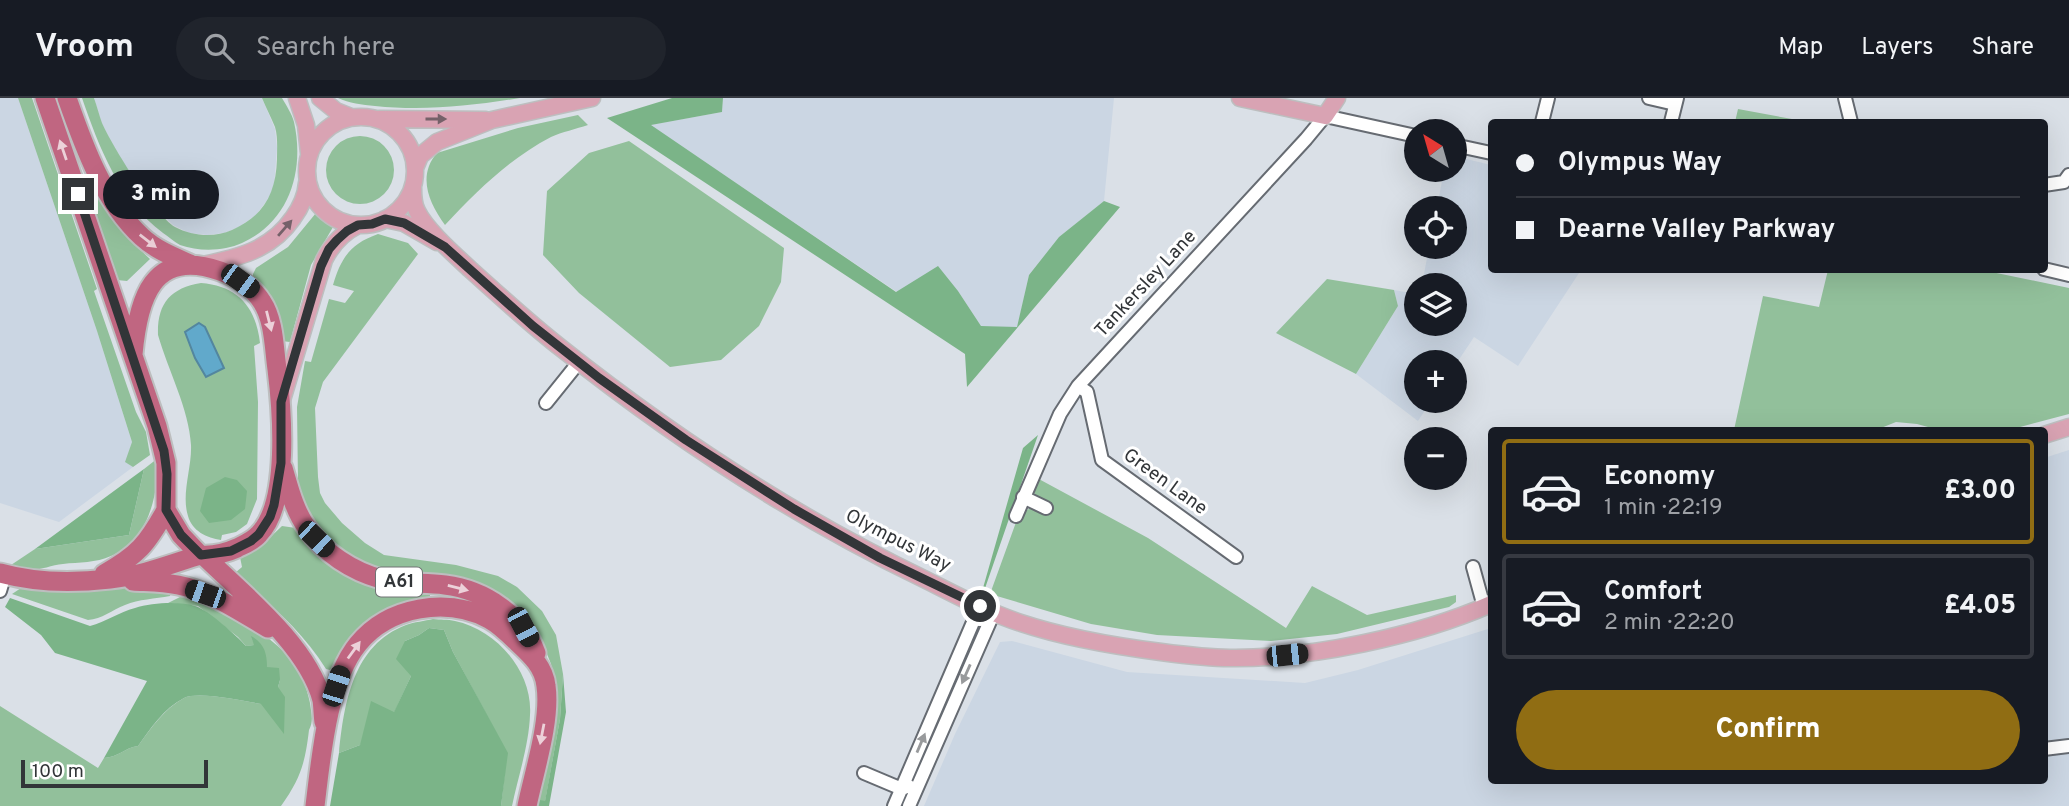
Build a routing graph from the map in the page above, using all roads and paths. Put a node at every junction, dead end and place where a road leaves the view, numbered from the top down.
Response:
1 (45, 98) edge
2 (67, 98) edge
3 (297, 98) edge
4 (320, 98) edge
5 (592, 98) edge
6 (1240, 98) edge
7 (1338, 98) edge
8 (1548, 98) edge
9 (1649, 98) edge
10 (1845, 98) edge
11 (1676, 101) edge
12 (1325, 116) junction
13 (351, 117) junction
14 (379, 119) junction
15 (1543, 119) edge
16 (1672, 119) edge
17 (1850, 119) edge
18 (492, 120) junction
19 (1404, 133) edge
20 (1467, 148) edge
21 (1488, 152) edge
22 (309, 155) junction
23 (415, 168) junction
24 (2069, 175) edge
25 (307, 180) junction
26 (2048, 185) edge
27 (413, 187) junction
28 (385, 219) junction
29 (358, 225) junction
30 (445, 247) junction
31 (196, 264) junction
32 (2048, 271) edge
33 (2069, 275) edge
34 (133, 354) junction
35 (579, 362) junction
36 (1078, 386) junction
37 (281, 402) junction
38 (546, 403) dead end
39 (2069, 427) edge
40 (2048, 434) edge
41 (281, 463) junction
42 (1023, 497) junction
43 (1046, 508) dead end
44 (166, 510) junction
45 (1016, 516) dead end
46 (202, 555) junction
47 (1236, 557) dead end
48 (1473, 567) dead end
49 (2, 580) edge
50 (102, 580) junction
51 (1487, 606) edge
52 (987, 609) junction
53 (287, 639) junction
54 (541, 667) junction
55 (325, 737) junction
56 (2069, 746) edge
57 (2048, 748) edge
58 (924, 772) junction
59 (864, 773) dead end
60 (902, 789) junction
61 (312, 801) edge
62 (527, 806) edge
63 (894, 806) edge
64 (909, 806) edge

34 -> 1 highway
2 -> 31 highway
3 - 22 main road
4 - 13 main road
5 - 18 main road
6 - 12 main road
7 - 12 main road
8 - 15 street
9 - 11 street
10 - 17 street
11 - 16 street
12 - 19 street
12 - 36 street, Tankersley Lane
13 - 14 main road
13 - 22 main road
14 -> 18 main road
14 - 23 main road
18 - 23 main road
20 - 21 street
22 - 25 main road
23 - 27 main road
24 - 26 street
25 - 29 main road
31 -> 25 main road
27 - 28 main road
27 - 30 main road, Olympus Way
28 - 29 main road
28 - 30 main road, Olympus Way
29 - 37 main road
30 - 35 main road, Olympus Way
31 - 34 highway
31 -> 37 highway, A61
32 - 33 street
34 - 44 highway
35 - 38 street
35 - 52 main road, Olympus Way
36 - 42 street, Tankersley Lane
36 - 47 street, Green Lane
37 - 41 highway, A61
39 - 40 main road
41 - 46 highway, A61
41 -> 54 highway, A61
42 - 43 street
42 - 45 street, Tankersley Lane
44 - 46 highway, A61
44 - 50 highway, A61
46 - 50 highway, A61
46 - 53 highway, A61
48 - 51 street
49 - 50 highway, A61
50 - 53 highway
51 - 52 main road, Olympus Way
52 -> 58 street
60 -> 52 street
53 - 55 highway, A61
55 -> 54 highway, A61
54 -> 62 highway, A61
55 - 61 highway, A61
56 - 57 street
58 - 60 street
58 - 64 street
59 - 60 street
60 - 63 street

